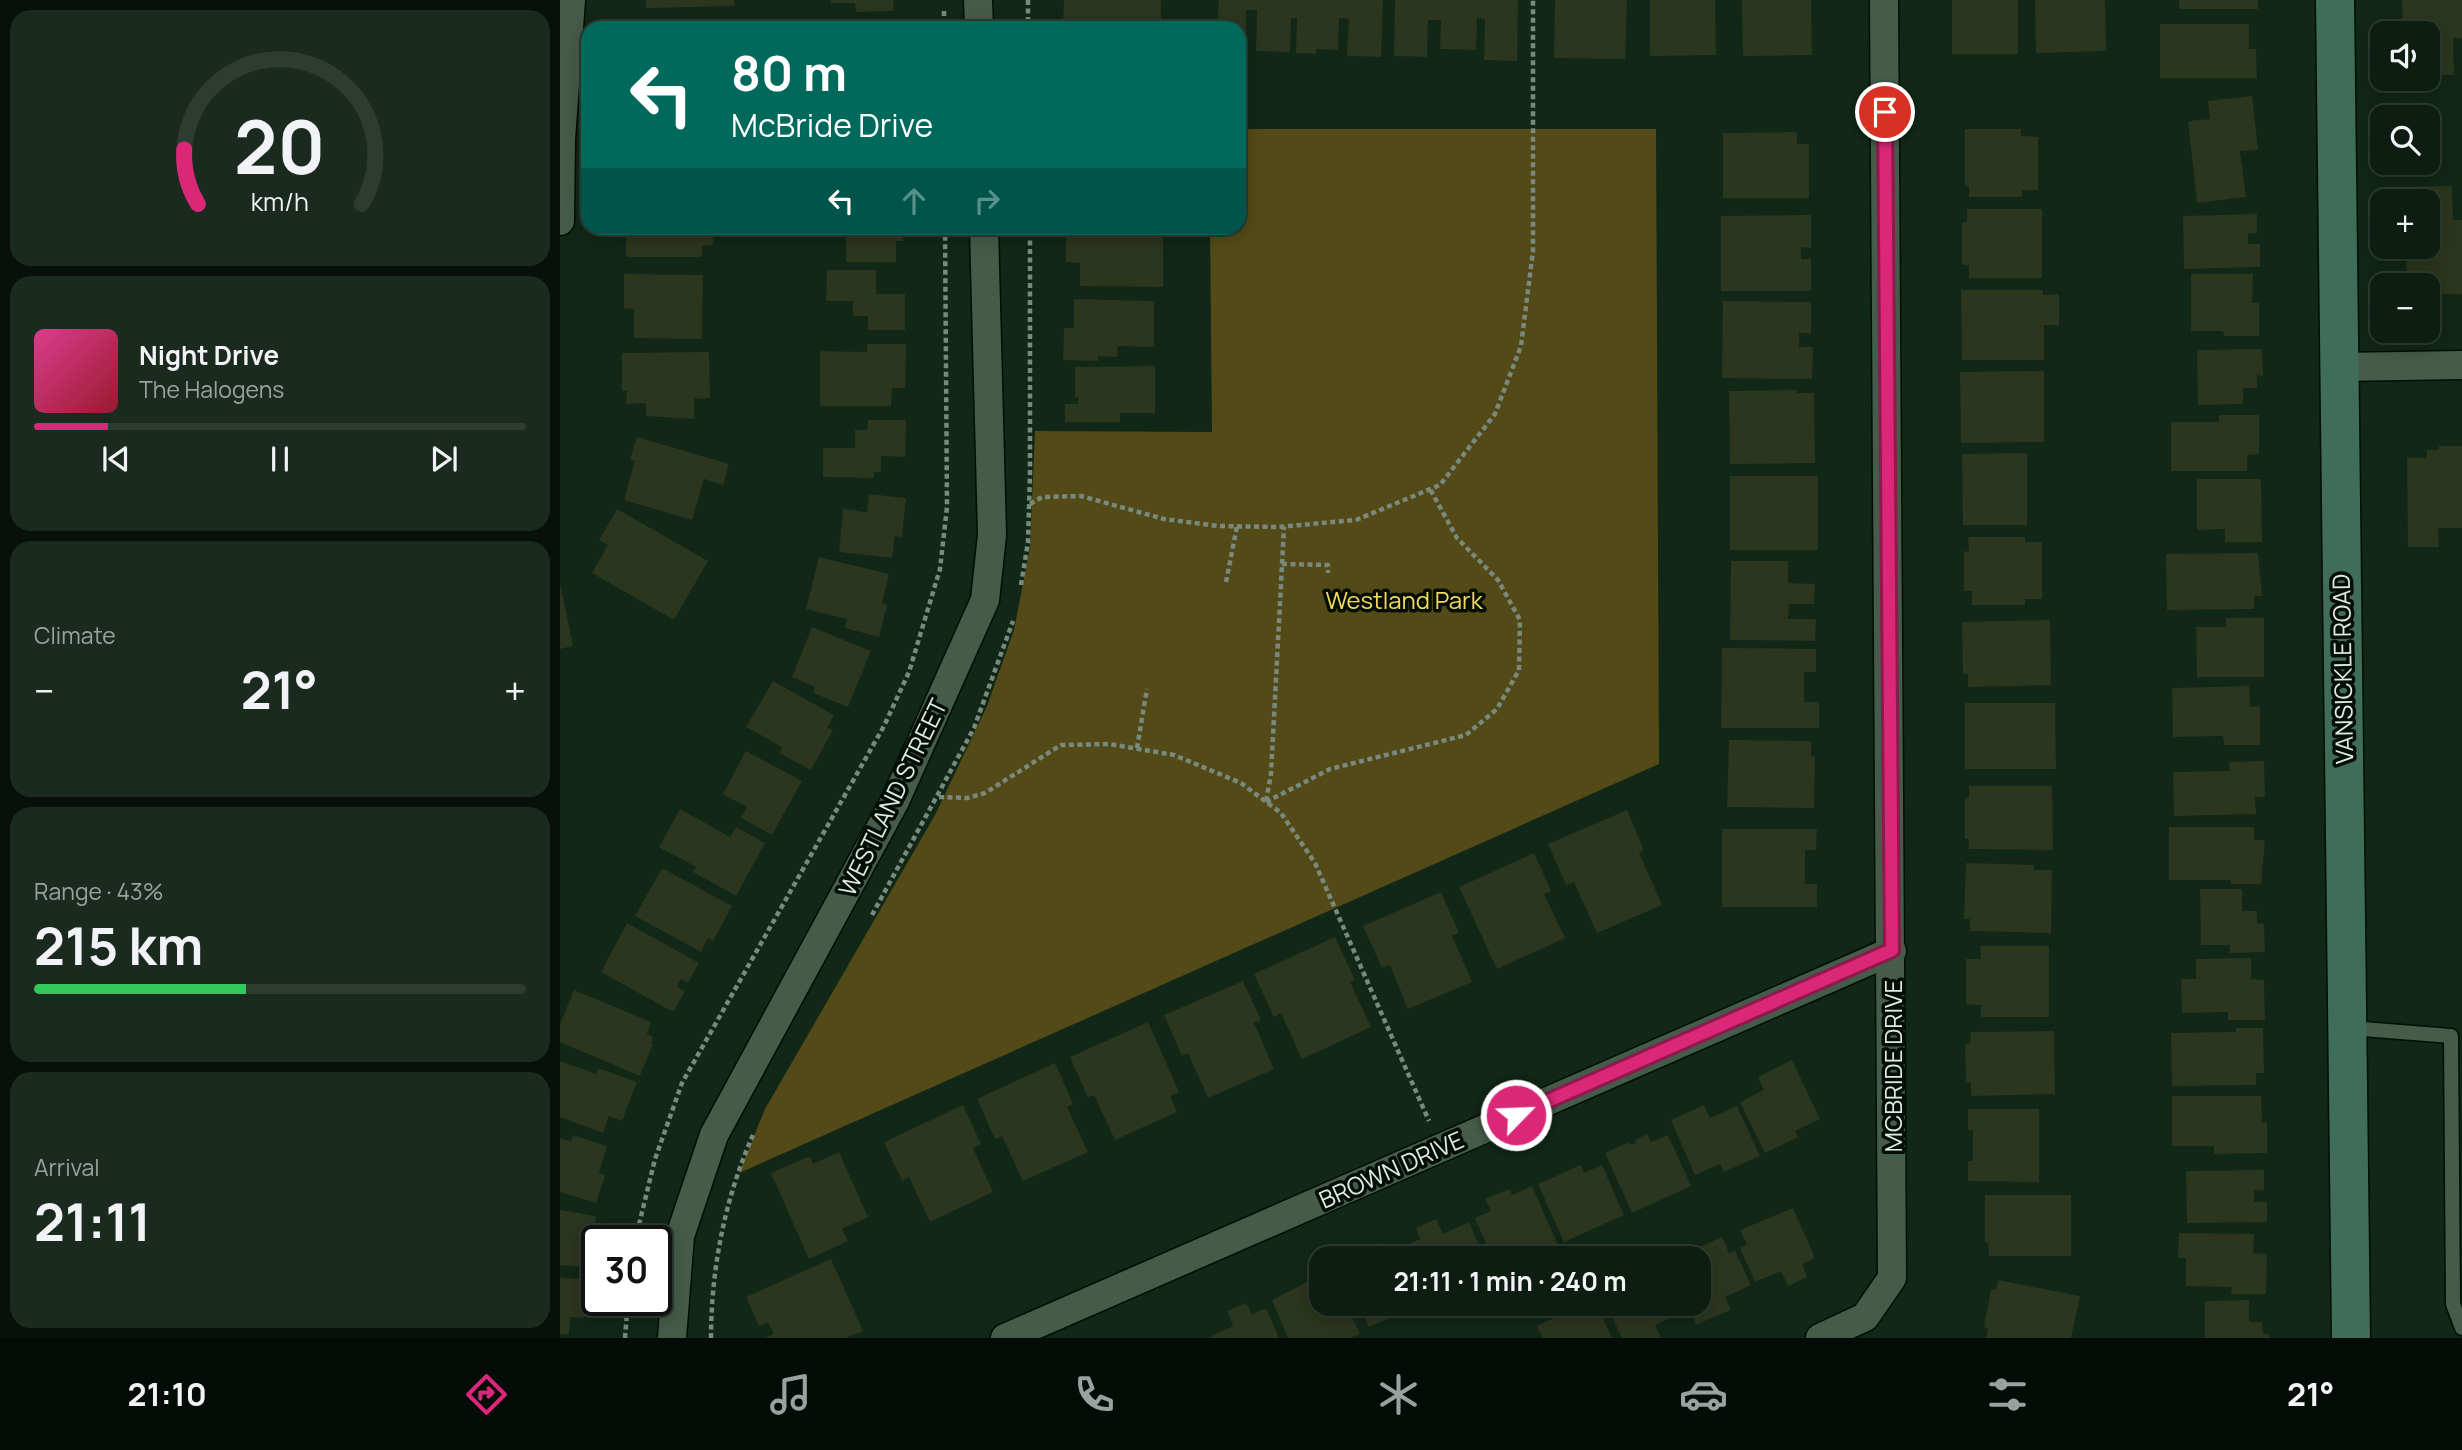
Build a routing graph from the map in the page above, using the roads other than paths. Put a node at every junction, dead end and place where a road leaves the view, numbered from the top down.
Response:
1 (571, 0) edge
2 (978, 0) edge
3 (1884, 0) edge
4 (2335, 0) edge
5 (979, 21) edge
6 (560, 221) edge
7 (984, 235) edge
8 (2462, 365) edge
9 (2339, 367) junction
10 (1892, 950) junction
11 (2347, 1028) junction
12 (2456, 1036) edge
13 (2462, 1328) edge
14 (672, 1338) edge
15 (1005, 1338) edge
16 (1820, 1338) edge
17 (2351, 1338) edge

1 - 6 street
2 - 5 street
3 - 10 street, MCBRIDE DRIVE
4 - 9 street, VANSICKLE ROAD
7 - 14 street, WESTLAND STREET
8 - 9 street
9 - 11 street, VANSICKLE ROAD
10 - 15 street, BROWN DRIVE
10 - 16 street, MCBRIDE DRIVE
11 - 12 lane
11 - 17 street, VANSICKLE ROAD
12 - 13 lane

